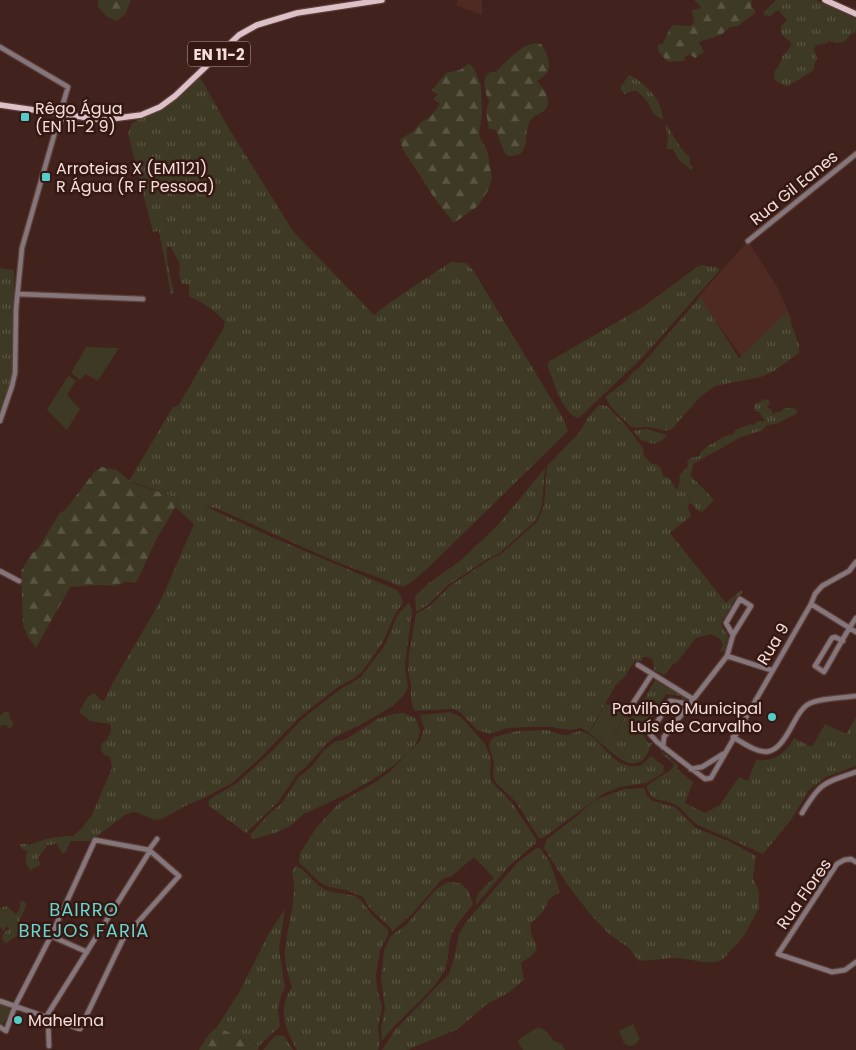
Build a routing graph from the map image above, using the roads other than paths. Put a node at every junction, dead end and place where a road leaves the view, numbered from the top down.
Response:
1 (382, 0) edge
2 (825, 0) edge
3 (856, 14) edge
4 (0, 47) edge
5 (0, 104) edge
6 (60, 114) junction
7 (57, 125) junction
8 (856, 154) edge
9 (748, 241) dead end
10 (18, 294) junction
11 (143, 298) dead end
12 (0, 421) edge
13 (856, 562) edge
14 (0, 572) edge
15 (19, 581) dead end
16 (811, 604) junction
17 (856, 618) edge
18 (849, 628) junction
19 (856, 632) edge
20 (733, 636) junction
21 (843, 641) junction
22 (727, 656) junction
23 (638, 665) dead end
24 (772, 670) junction
25 (652, 674) junction
26 (856, 696) edge
27 (693, 699) junction
28 (690, 704) junction
29 (628, 711) dead end
30 (733, 737) junction
31 (663, 747) junction
32 (724, 753) junction
33 (691, 769) junction
34 (856, 772) edge
35 (802, 813) dead end
36 (157, 839) dead end
37 (150, 850) junction
38 (856, 862) edge
39 (51, 936) junction
40 (87, 952) junction
41 (856, 962) edge
42 (0, 1001) edge
43 (15, 1006) junction
44 (47, 1017) junction
45 (0, 1027) edge
46 (49, 1046) dead end

1 - 6 main road, EN 11-2
2 - 3 main road
4 - 6 street
5 - 6 main road, EN 11-2
6 - 7 street
6 - 7 street
7 - 10 street
8 - 9 street, Rua Gil Eanes
10 - 11 street
10 - 12 street
13 - 16 street, Rua 9
14 - 15 street
16 - 18 street
16 - 24 street, Rua 9
17 - 18 street
18 - 19 street
18 - 21 street
20 - 20 street
20 - 22 street
21 - 21 street
22 - 24 street
22 - 27 street
23 - 25 street
24 - 30 street, Rua 9
25 - 27 street
25 - 29 street
26 - 30 street
27 - 28 street
28 - 31 street
28 - 31 street
30 - 32 street, Rua 9
31 - 33 street
32 - 33 street, Rua 9
32 - 33 street, Rua 9
34 - 35 street
36 - 37 street
37 - 39 street
37 - 40 street
37 - 44 street
38 - 41 street, Rua Flores
39 - 40 street
39 - 43 street
40 - 44 street
42 - 43 street
43 - 44 street
43 - 45 street
44 - 46 street

